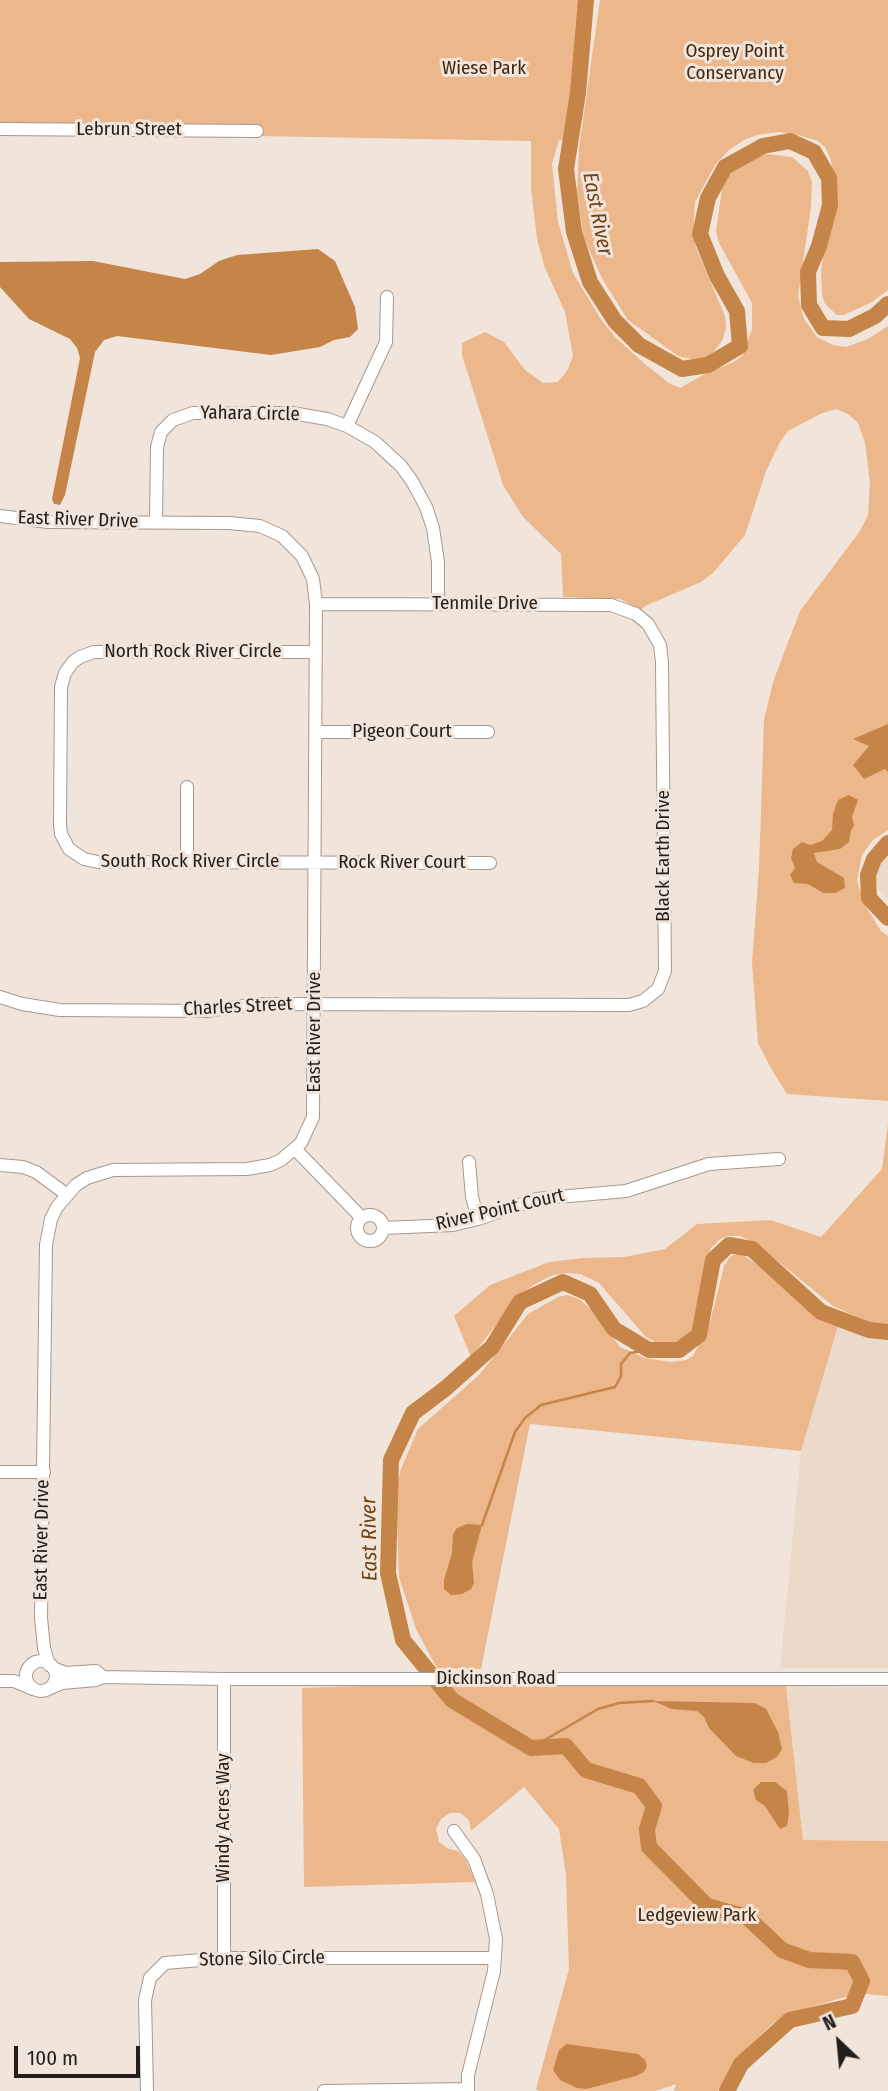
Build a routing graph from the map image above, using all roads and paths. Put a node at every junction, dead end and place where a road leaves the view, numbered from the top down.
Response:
1 (0, 129) edge
2 (257, 131) dead end
3 (387, 297) dead end
4 (347, 426) junction
5 (0, 516) edge
6 (156, 523) junction
7 (316, 604) junction
8 (438, 604) junction
9 (648, 624) joint
10 (316, 652) junction
11 (316, 732) junction
12 (488, 732) dead end
13 (187, 788) dead end
14 (69, 849) joint
15 (187, 863) junction
16 (315, 863) junction
17 (489, 863) dead end
18 (0, 997) edge
19 (315, 1004) junction
20 (561, 1004) joint
21 (295, 1149) junction
22 (779, 1159) dead end
23 (469, 1162) dead end
24 (0, 1165) edge
25 (66, 1194) junction
26 (361, 1217) junction
27 (478, 1219) junction
28 (384, 1228) junction
29 (0, 1472) edge
30 (44, 1472) junction
31 (41, 1618) junction
32 (31, 1666) junction
33 (51, 1666) junction
34 (0, 1672) edge
35 (103, 1677) junction
36 (224, 1679) junction
37 (888, 1679) edge
38 (0, 1681) edge
39 (33, 1689) junction
40 (48, 1689) junction
41 (454, 1831) dead end
42 (225, 1958) junction
43 (495, 1958) junction
44 (468, 2090) edge
45 (147, 2091) edge
46 (324, 2091) edge

1 - 2 street, Lebrun Street
3 - 4 street
4 - 6 street, Yahara Circle
4 - 8 street, Yahara Circle
5 - 6 street, East River Drive
6 - 7 street, East River Drive
7 - 8 street, Tenmile Drive
7 - 10 street, East River Drive
8 - 9 street, Tenmile Drive
9 - 20 street, Black Earth Drive
10 - 11 street, East River Drive
10 - 14 street, North Rock River Circle
11 - 12 street, Pigeon Court
11 - 16 street, East River Drive
13 - 15 street
14 - 15 street, South Rock River Circle
15 - 16 street, South Rock River Circle
16 - 17 street, Rock River Court
16 - 19 street, East River Drive
18 - 19 street, Charles Street
19 - 20 street, Charles Street
19 - 21 street, East River Drive
21 - 25 street
21 - 26 street
22 - 27 street, River Point Court
23 - 27 street
24 - 25 street
25 - 30 street, East River Drive
26 - 28 street
26 - 28 street
27 - 28 street, River Point Court
29 - 30 street
30 - 31 street, East River Drive
31 - 32 street, East River Drive
31 - 33 street, East River Drive
32 - 33 street
32 - 34 street
32 - 39 street
33 - 35 street, Dickinson Road
33 - 40 street
35 - 36 street, Dickinson Road
35 - 40 street, Dickinson Road
36 - 37 street, Dickinson Road
36 - 42 street, Windy Acres Way
38 - 39 street
39 - 40 street
41 - 43 street
42 - 43 street, Stone Silo Circle
42 - 45 street, Stone Silo Circle
43 - 44 street
44 - 46 street

